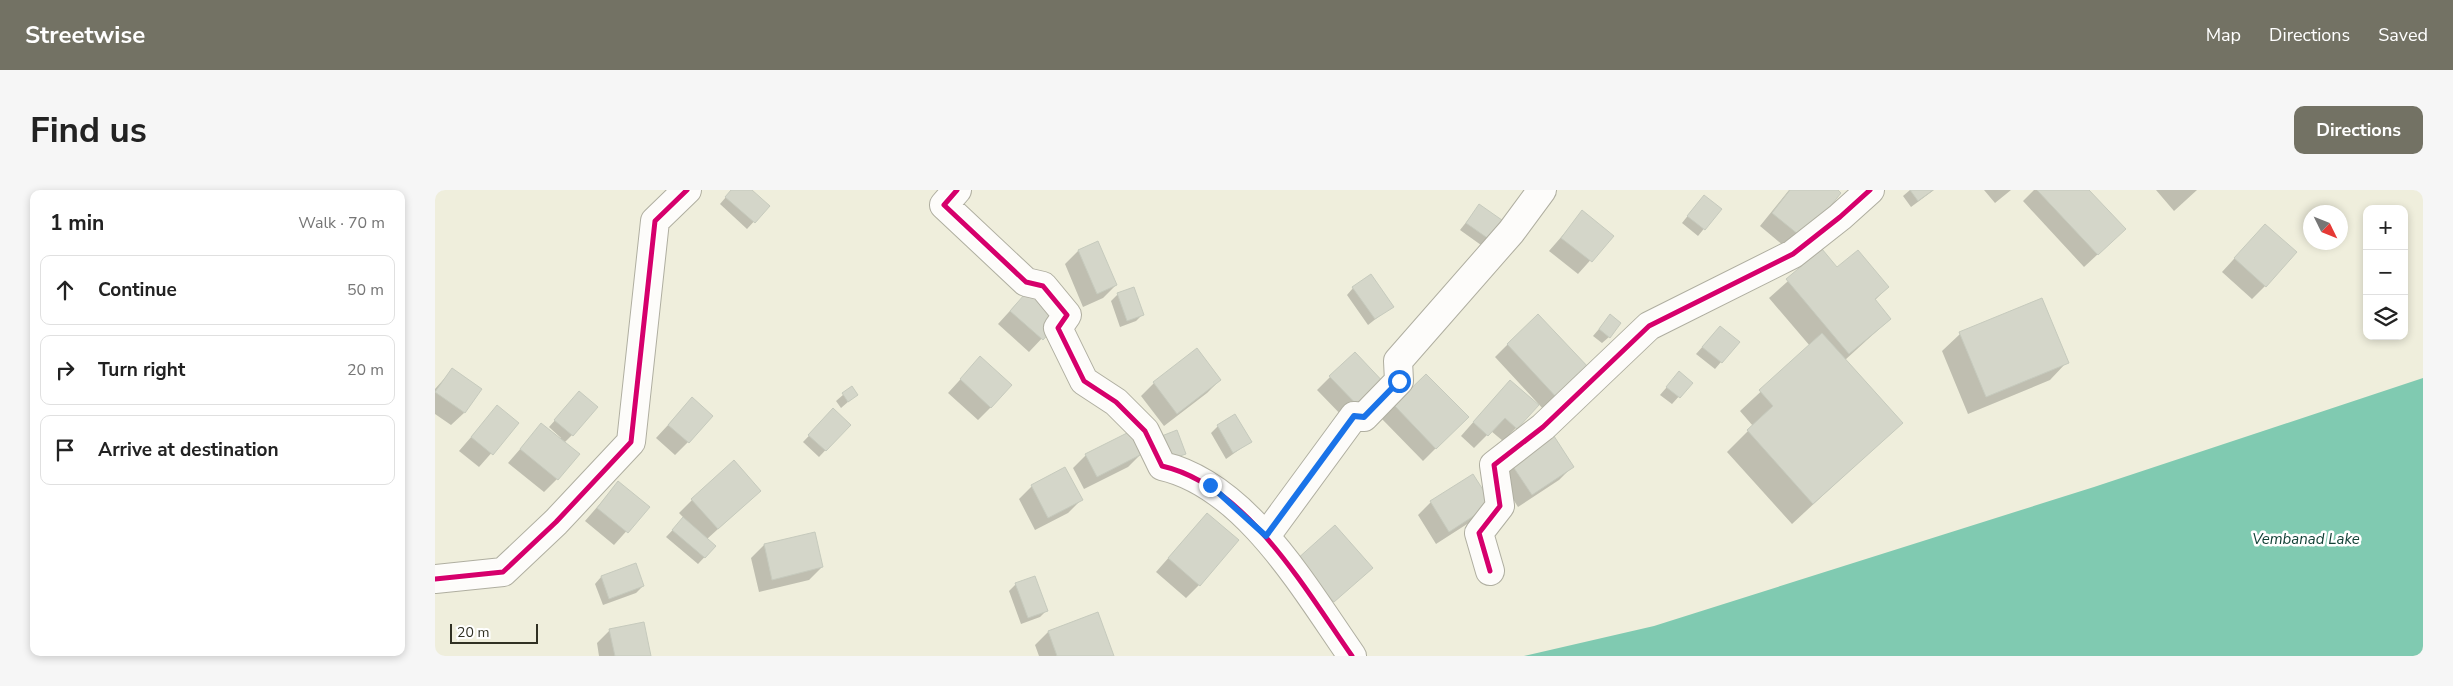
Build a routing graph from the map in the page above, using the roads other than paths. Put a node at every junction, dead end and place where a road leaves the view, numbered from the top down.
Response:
1 (687, 190) edge
2 (957, 190) edge
3 (1541, 190) edge
4 (1870, 190) edge
5 (1266, 536) junction
6 (1490, 571) dead end
7 (435, 579) edge
8 (1352, 656) edge

1 - 7 street
2 - 5 street
3 - 5 street
4 - 6 street
5 - 8 street

